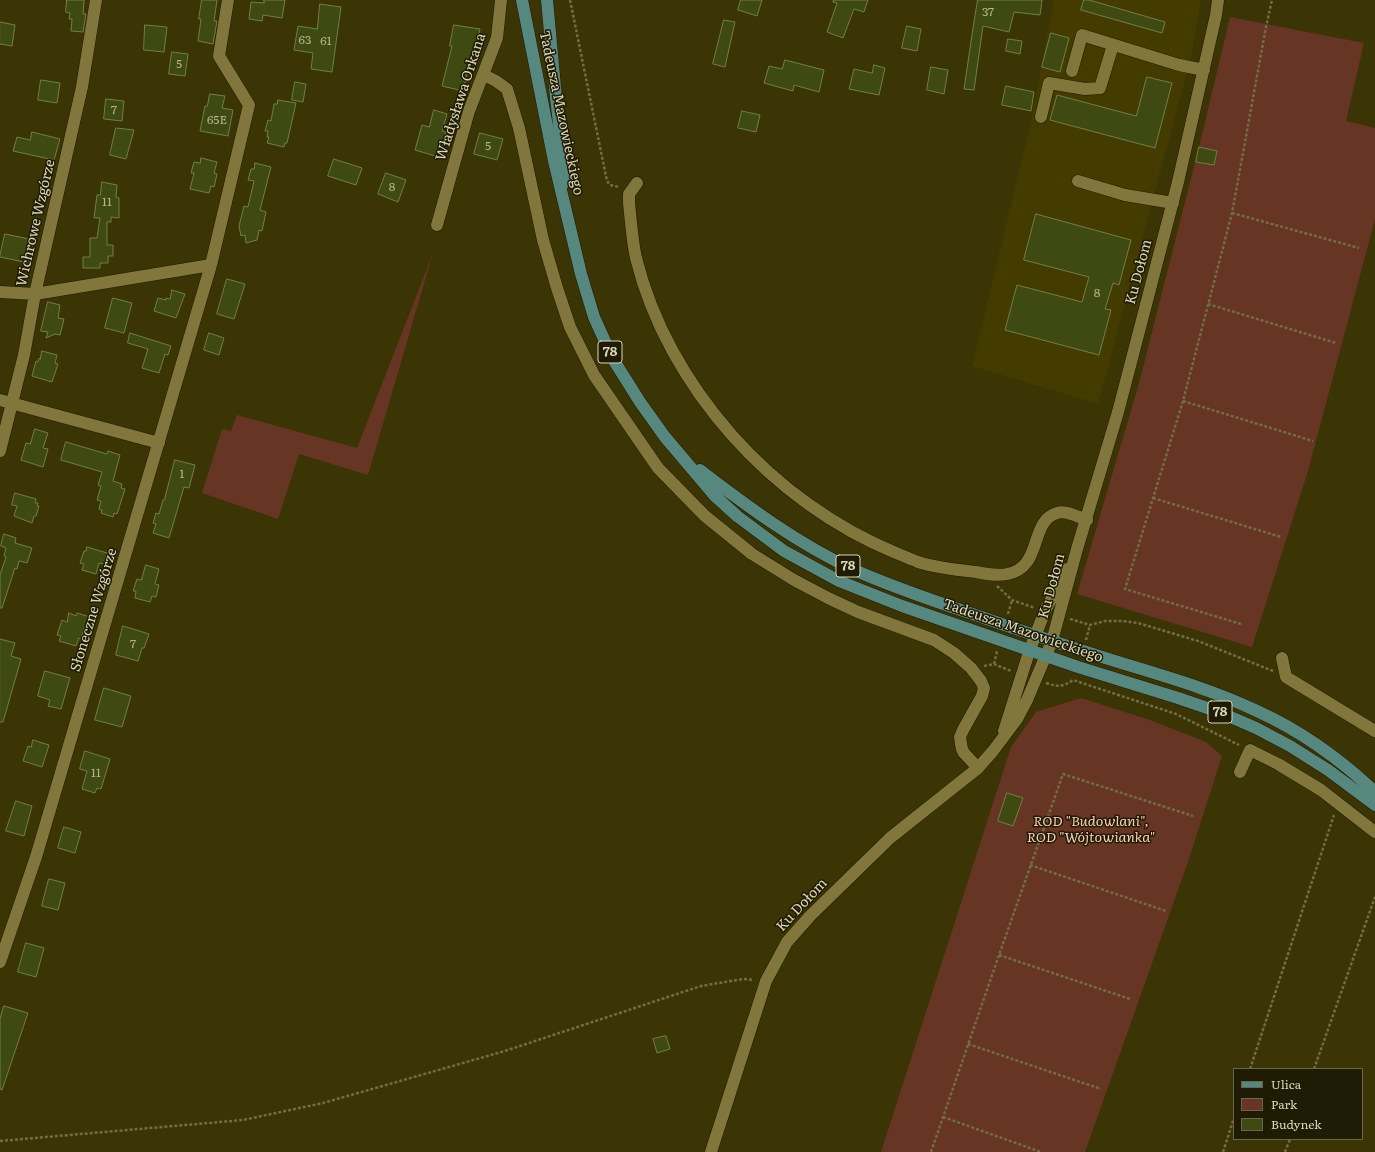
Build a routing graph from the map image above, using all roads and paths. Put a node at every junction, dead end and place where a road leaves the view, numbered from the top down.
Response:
1 (96, 0) edge
2 (228, 0) edge
3 (501, 0) edge
4 (522, 0) edge
5 (547, 0) edge
6 (570, 0) edge
7 (1218, 0) edge
8 (1272, 0) edge
9 (1113, 45) junction
10 (1204, 70) junction
11 (1072, 71) dead end
12 (484, 75) junction
13 (1041, 117) dead end
14 (1078, 181) dead end
15 (637, 183) dead end
16 (629, 194) junction
17 (1172, 203) junction
18 (1232, 213) junction
19 (437, 225) dead end
20 (572, 232) junction
21 (1359, 248) dead end
22 (211, 265) junction
23 (0, 292) edge
24 (35, 294) junction
25 (1208, 304) junction
26 (1336, 343) dead end
27 (0, 400) edge
28 (1183, 401) junction
29 (12, 403) junction
30 (1312, 441) dead end
31 (159, 443) junction
32 (0, 451) edge
33 (681, 456) junction
34 (1153, 498) junction
35 (1087, 520) junction
36 (1281, 537) dead end
37 (1077, 549) junction
38 (990, 574) junction
39 (1045, 611) junction
40 (1059, 616) junction
41 (1240, 624) dead end
42 (1036, 635) junction
43 (1052, 641) junction
44 (1030, 649) junction
45 (1047, 655) junction
46 (1282, 658) dead end
47 (972, 668) junction
48 (1022, 675) junction
49 (1286, 677) junction
50 (1036, 680) junction
51 (1375, 731) edge
52 (1002, 738) junction
53 (1250, 750) junction
54 (978, 768) junction
55 (1240, 772) dead end
56 (1375, 792) edge
57 (1375, 805) edge
58 (1341, 806) junction
59 (1193, 816) dead end
60 (1375, 832) edge
61 (1030, 865) junction
62 (1375, 897) edge
63 (1166, 911) dead end
64 (999, 955) junction
65 (0, 962) edge
66 (766, 981) junction
67 (1130, 999) dead end
68 (968, 1044) junction
69 (1250, 1068) edge
70 (1314, 1068) edge
71 (1101, 1089) dead end
72 (943, 1117) junction
73 (1233, 1121) edge
74 (1290, 1140) edge
75 (0, 1141) edge
76 (711, 1152) edge
77 (932, 1152) edge
78 (1041, 1152) edge
79 (1223, 1152) edge
80 (1285, 1152) edge

1 - 24 street, Wichrowe Wzgórze
2 - 22 street, Słoneczne Wzgórze
3 - 12 street, Władysława Orkana
4 - 20 main road, Tadeusza Mazowieckiego / 78
5 - 20 main road, Tadeusza Mazowieckiego / 78
6 - 16 path
7 - 10 street, Ku Dołom
8 - 18 path
9 - 10 street
9 - 11 street
9 - 13 street
10 - 17 street, Ku Dołom
12 - 19 street, Władysława Orkana
12 - 47 street
14 - 17 street
15 - 16 street
16 - 38 street
17 - 35 street, Ku Dołom
18 - 21 path
18 - 25 path
20 - 33 main road, Tadeusza Mazowieckiego / 78
22 - 24 street
22 - 31 street, Słoneczne Wzgórze
23 - 24 street
24 - 29 street, Wichrowe Wzgórze
25 - 26 path
25 - 28 path
27 - 29 street
28 - 30 path
28 - 34 path
29 - 31 street
29 - 32 street, Wichrowe Wzgórze
31 - 65 street, Słoneczne Wzgórze
33 - 42 main road, Tadeusza Mazowieckiego / 78
33 - 44 main road, Tadeusza Mazowieckiego / 78
34 - 36 path
34 - 41 path
35 - 37 street, Ku Dołom
35 - 38 street
37 - 39 street, Ku Dołom
37 - 40 street, Ku Dołom
38 - 39 path
39 - 42 street, Ku Dołom
40 - 43 street, Ku Dołom
40 - 49 path
42 - 43 main road, Tadeusza Mazowieckiego / 78
42 - 44 street, Ku Dołom
43 - 45 street, Ku Dołom
43 - 56 main road, Tadeusza Mazowieckiego / 78
44 - 45 main road, Tadeusza Mazowieckiego / 78
44 - 48 street, Ku Dołom
45 - 50 street, Ku Dołom
45 - 57 main road, Tadeusza Mazowieckiego / 78
46 - 49 street
47 - 48 path
47 - 54 street
48 - 52 street, Ku Dołom
49 - 51 street
50 - 52 street, Ku Dołom
50 - 53 path
52 - 54 street, Ku Dołom
53 - 55 street
53 - 58 street
54 - 66 street, Ku Dołom
58 - 60 street
58 - 69 path
59 - 61 path
61 - 63 path
61 - 64 path
62 - 70 path
64 - 67 path
64 - 68 path
66 - 75 path
66 - 76 street, Ku Dołom
68 - 71 path
68 - 72 path
72 - 77 path
72 - 78 path
73 - 79 path
74 - 80 path

